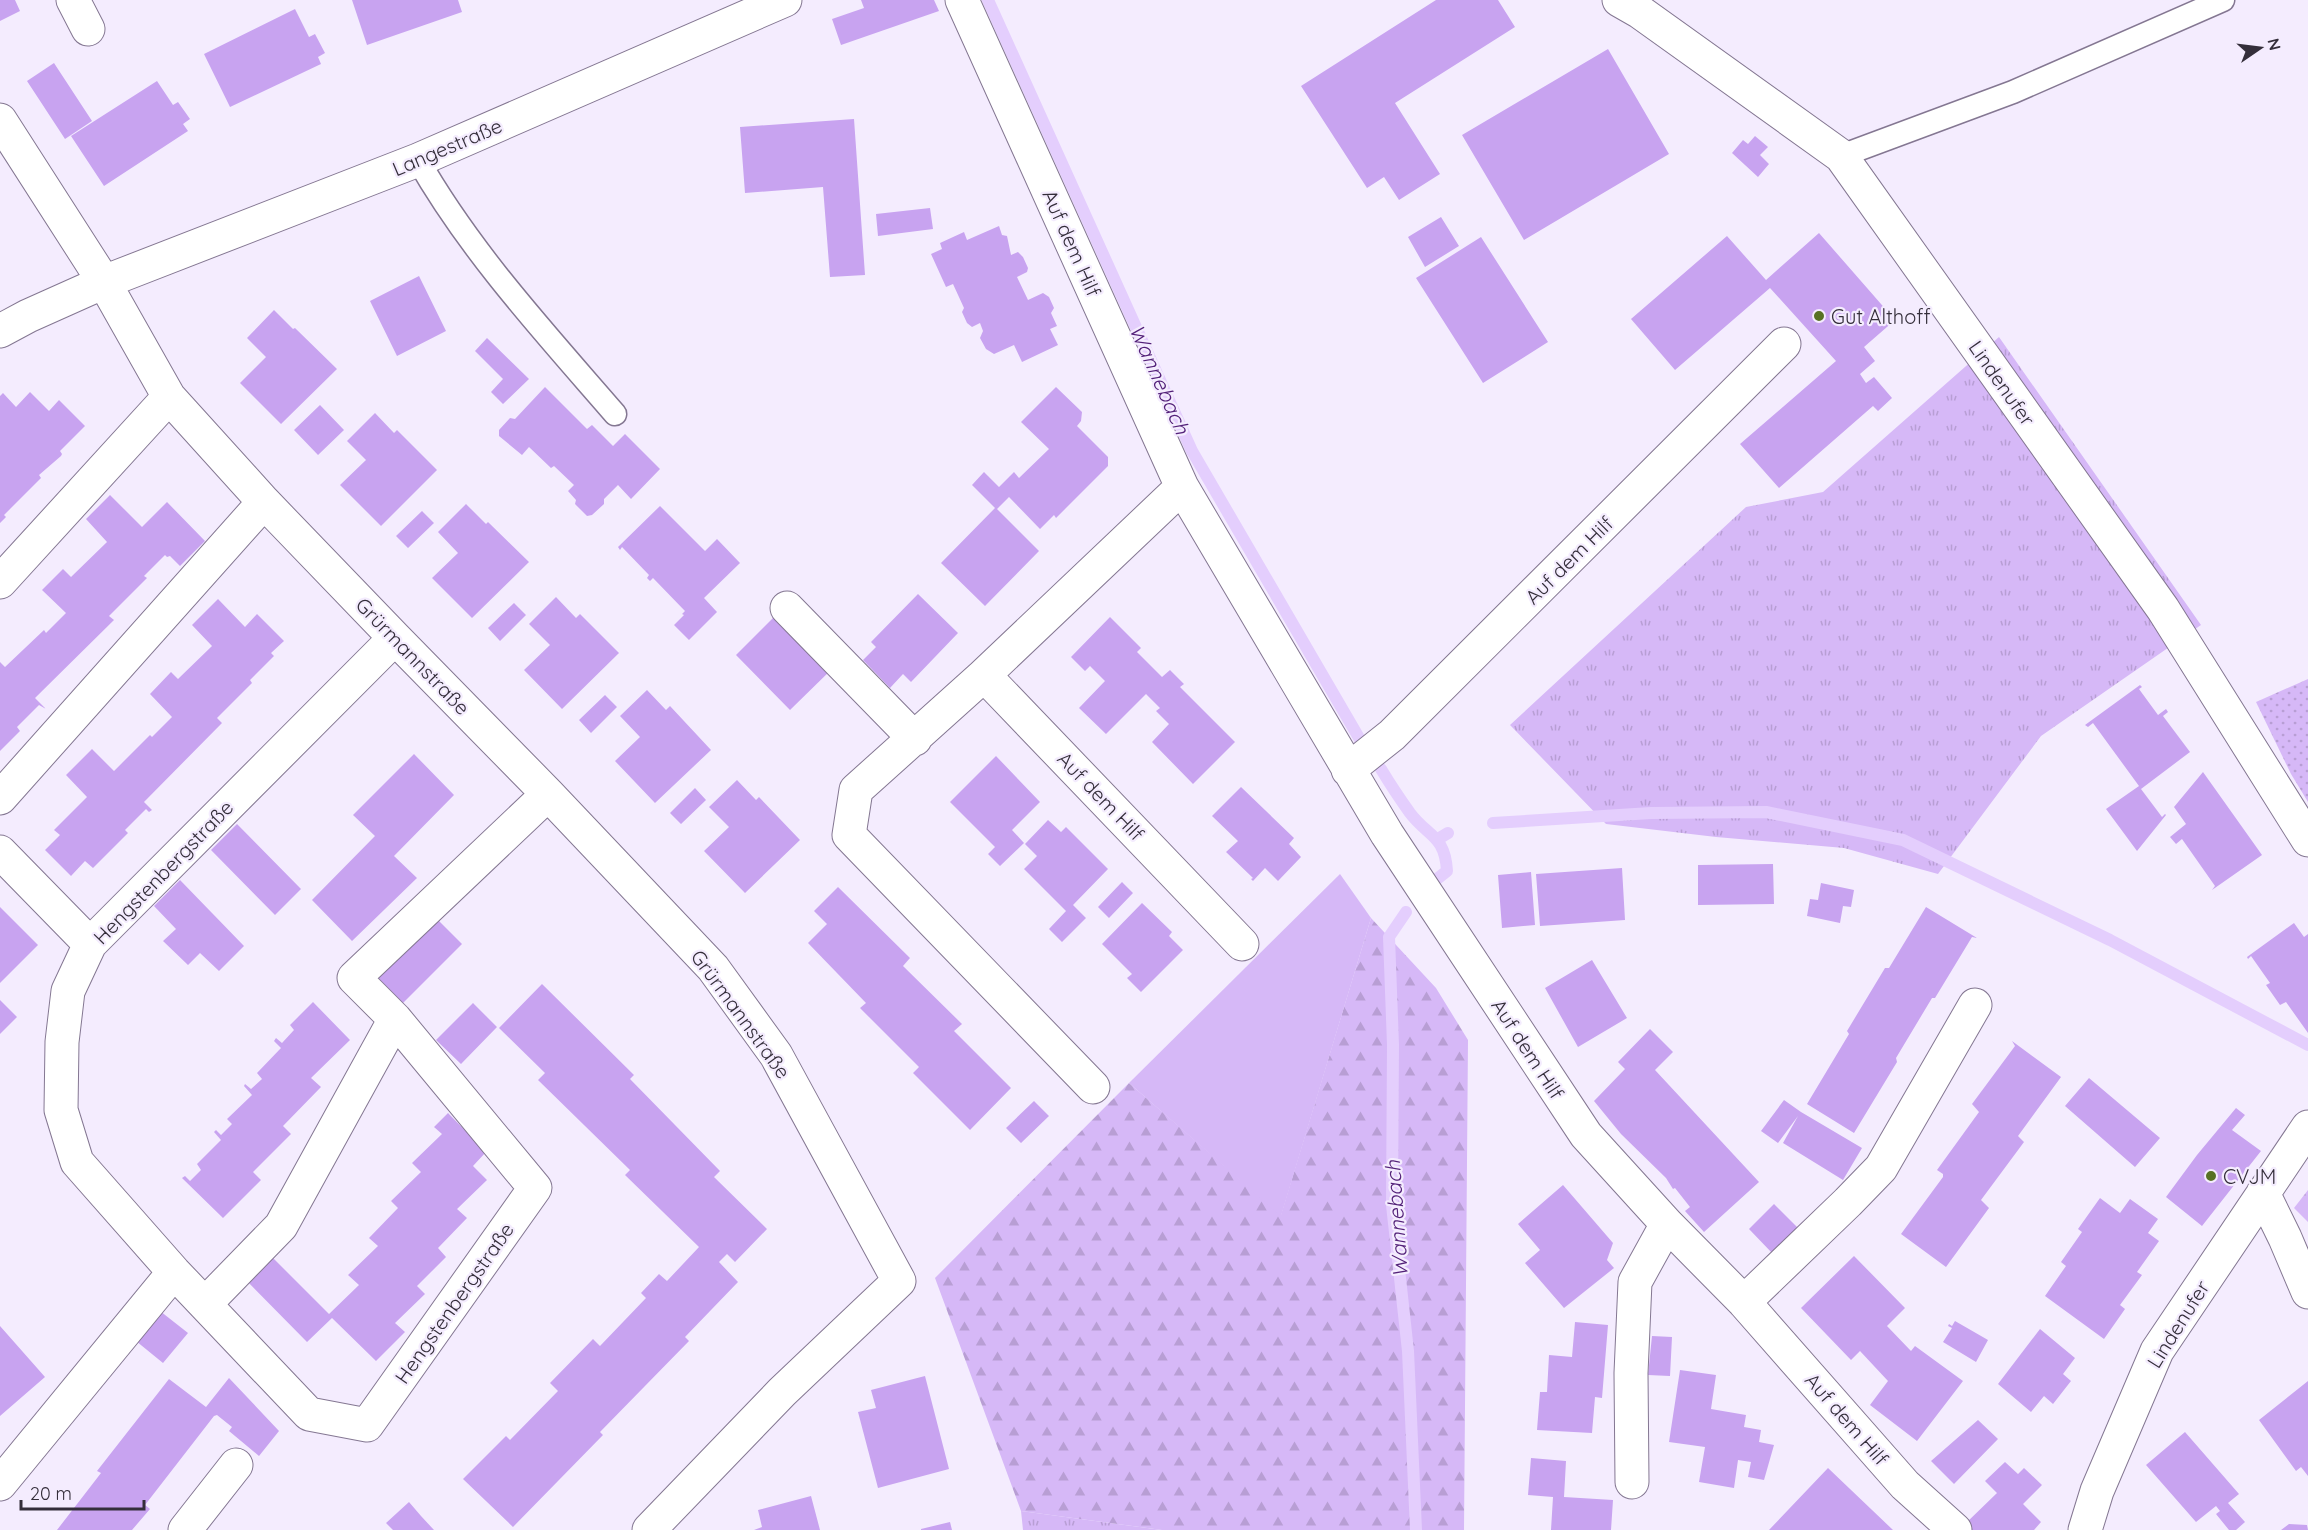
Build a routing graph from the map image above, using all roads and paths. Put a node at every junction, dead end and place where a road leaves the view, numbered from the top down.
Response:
1 (73, 0) edge
2 (785, 0) edge
3 (962, 0) edge
4 (1618, 0) edge
5 (2223, 0) edge
6 (88, 29) dead end
7 (0, 120) edge
8 (1841, 156) junction
9 (418, 160) junction
10 (104, 282) junction
11 (0, 331) edge
12 (1784, 344) dead end
13 (169, 397) junction
14 (615, 414) dead end
15 (1182, 487) junction
16 (264, 502) junction
17 (0, 582) edge
18 (787, 609) dead end
19 (394, 638) junction
20 (984, 675) junction
21 (915, 739) junction
22 (1358, 763) junction
23 (548, 794) junction
24 (0, 798) edge
25 (2308, 840) edge
26 (0, 852) edge
27 (90, 944) junction
28 (1242, 944) dead end
29 (1975, 1005) dead end
30 (395, 1018) junction
31 (1092, 1087) dead end
32 (2308, 1127) edge
33 (2263, 1193) junction
34 (1667, 1224) junction
35 (174, 1272) junction
36 (2308, 1292) edge
37 (1744, 1302) junction
38 (205, 1304) junction
39 (236, 1465) dead end
40 (1632, 1482) dead end
41 (0, 1484) edge
42 (185, 1530) edge
43 (649, 1530) edge
44 (1955, 1530) edge
45 (2085, 1530) edge

1 - 6 street
2 - 9 street, Langestraße
3 - 15 street, Auf dem Hilf
4 - 8 street, Lindenufer
5 - 8 lane
7 - 10 street
8 - 25 street, Lindenufer
9 - 10 street, Langestraße
9 - 14 lane
10 - 11 street, Langestraße
10 - 13 street, Grürmannstraße
12 - 22 street, Auf dem Hilf
13 - 16 street, Grürmannstraße
13 - 17 street
15 - 20 street
15 - 22 street, Auf dem Hilf
16 - 19 street, Grürmannstraße
16 - 24 street
18 - 21 street
19 - 23 street, Grürmannstraße
19 - 27 street, Hengstenbergstraße
20 - 21 street
20 - 28 street, Auf dem Hilf
21 - 31 street
22 - 34 street, Auf dem Hilf
23 - 30 street, Hengstenbergstraße
23 - 43 street, Grürmannstraße
26 - 27 street
27 - 35 street, Hengstenbergstraße
29 - 37 street
30 - 38 street
30 - 38 street, Hengstenbergstraße
32 - 33 street, Lindenufer
33 - 36 street
33 - 45 street, Lindenufer
34 - 37 street, Auf dem Hilf
34 - 40 street
35 - 38 street, Hengstenbergstraße
35 - 41 street
37 - 44 street, Auf dem Hilf
39 - 42 street

